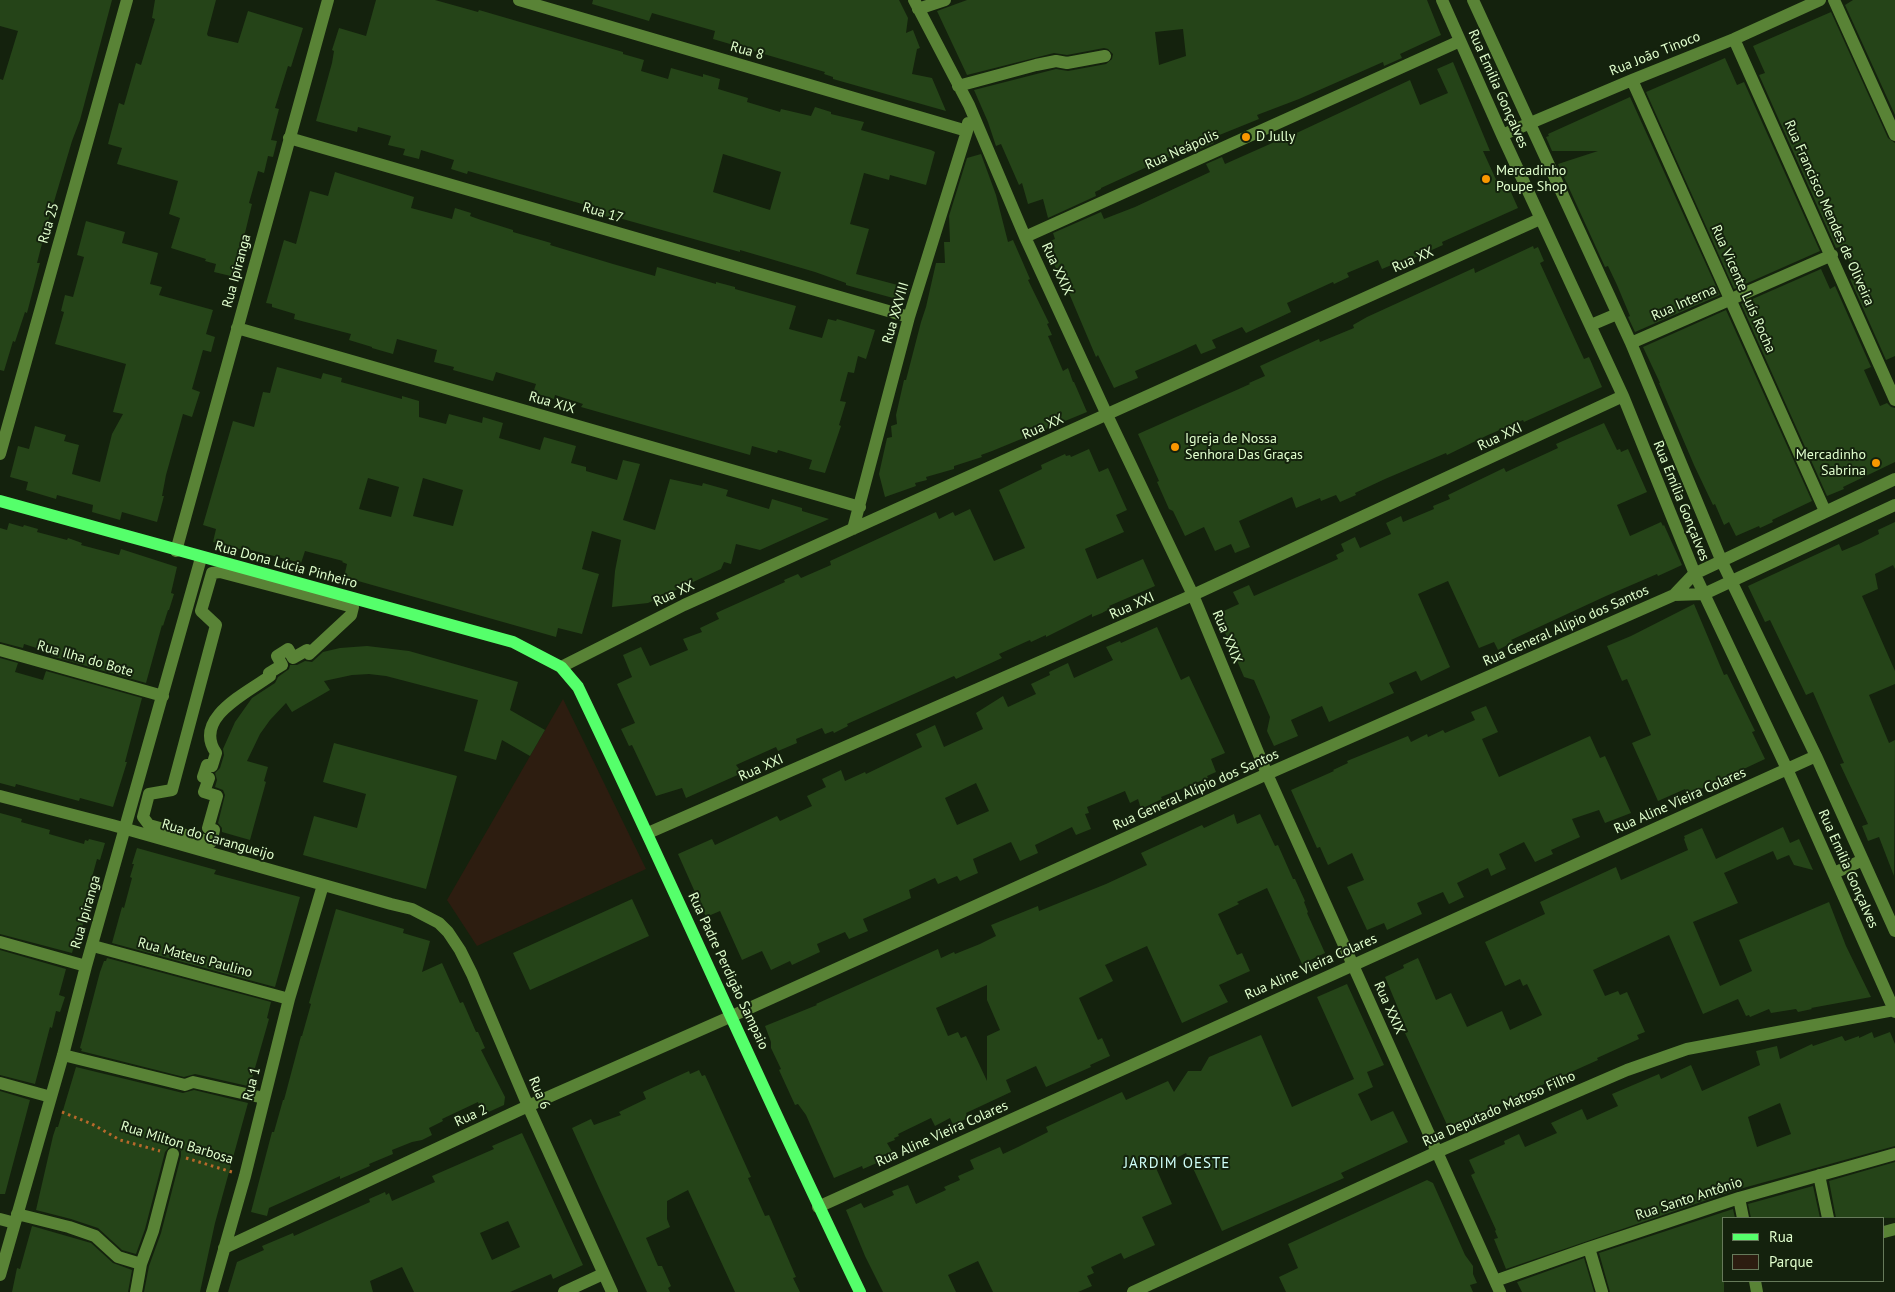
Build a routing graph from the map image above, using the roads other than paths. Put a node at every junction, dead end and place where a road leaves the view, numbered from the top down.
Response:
1 (127, 0) edge
2 (328, 0) edge
3 (518, 0) edge
4 (945, 0) edge
5 (1442, 0) edge
6 (1473, 0) edge
7 (1820, 0) edge
8 (1834, 0) edge
9 (916, 4) edge
10 (1734, 39) junction
11 (1460, 41) junction
12 (1106, 56) dead end
13 (1632, 80) junction
14 (958, 86) junction
15 (969, 105) junction
16 (1529, 123) junction
17 (967, 131) junction
18 (1502, 135) junction
19 (1895, 135) edge
20 (289, 138) junction
21 (1540, 219) junction
22 (1026, 237) junction
23 (1832, 255) junction
24 (1731, 299) junction
25 (1617, 314) junction
26 (909, 317) junction
27 (1591, 325) junction
28 (237, 328) junction
29 (1631, 343) junction
30 (1623, 396) junction
31 (1895, 400) edge
32 (1107, 415) junction
33 (0, 454) edge
34 (1895, 479) edge
35 (0, 501) edge
36 (1895, 505) edge
37 (860, 507) junction
38 (1825, 511) junction
39 (853, 529) junction
40 (176, 550) junction
41 (201, 558) junction
42 (1722, 562) junction
43 (1694, 574) junction
44 (1731, 581) junction
45 (1704, 594) junction
46 (1193, 595) junction
47 (1674, 595) junction
48 (353, 607) joint
49 (0, 650) edge
50 (561, 667) junction
51 (163, 696) junction
52 (1816, 756) junction
53 (1787, 769) junction
54 (1267, 774) junction
55 (0, 796) edge
56 (125, 829) junction
57 (648, 833) junction
58 (1863, 860) junction
59 (1834, 874) junction
60 (324, 884) junction
61 (427, 916) joint
62 (1895, 931) edge
63 (0, 942) edge
64 (93, 946) junction
65 (1353, 964) junction
66 (86, 966) junction
67 (288, 999) junction
68 (1895, 1011) edge
69 (732, 1016) junction
70 (63, 1055) junction
71 (0, 1083) edge
72 (264, 1098) junction
73 (49, 1102) junction
74 (528, 1106) junction
75 (1437, 1152) junction
76 (173, 1154) road end
77 (1895, 1154) edge
78 (1819, 1175) junction
79 (1738, 1198) junction
80 (818, 1207) junction
81 (1743, 1217) edge
82 (1828, 1217) edge
83 (16, 1218) junction
84 (0, 1219) edge
85 (224, 1248) junction
86 (1589, 1248) junction
87 (142, 1264) junction
88 (603, 1274) junction
89 (0, 1275) edge
90 (1498, 1287) edge
91 (136, 1292) edge
92 (212, 1292) edge
93 (564, 1292) edge
94 (612, 1292) edge
95 (860, 1292) edge
96 (1133, 1292) edge
97 (1602, 1292) edge

1 - 33 street, Rua 25
2 - 20 street, Rua Ipiranga
3 - 17 street, Rua 8
4 - 9 street
5 - 11 street, Rua Emília Gonçalves
6 - 16 street, Rua Emília Gonçalves
7 - 10 street, Rua João Tinoco
8 - 19 street
9 - 14 street, Rua XXIX
10 - 13 street, Rua João Tinoco
10 - 23 street, Rua Francisco Mendes de Oliveira
11 - 18 street, Rua Emília Gonçalves
11 - 22 street, Rua Neápolis
12 - 14 street
13 - 16 street, Rua João Tinoco
13 - 24 street, Rua Vicente Luís Rocha
14 - 15 street, Rua XXIX
15 - 17 street, Rua XXVIII
15 - 22 street, Rua XXIX
16 - 18 street, Rua João Tinoco
16 - 25 street, Rua Emília Gonçalves
17 - 26 street, Rua XXVIII
18 - 21 street, Rua Emília Gonçalves
20 - 26 street, Rua 17
20 - 28 street, Rua Ipiranga
21 - 27 street, Rua Emília Gonçalves
21 - 32 street, Rua XX
22 - 32 street, Rua XXIX
23 - 24 street, Rua Interna
23 - 31 street, Rua Francisco Mendes de Oliveira
24 - 29 street, Rua Interna
24 - 38 street, Rua Vicente Luís Rocha
25 - 27 street
25 - 29 street, Rua Emília Gonçalves
26 - 37 street, Rua XXVIII
27 - 30 street, Rua Emília Gonçalves
28 - 37 street, Rua XIX
28 - 40 street, Rua Ipiranga
29 - 42 street, Rua Emília Gonçalves
30 - 43 street, Rua Emília Gonçalves
30 - 46 street, Rua XXI
32 - 39 street, Rua XX
32 - 46 street, Rua XXIX
34 - 38 street, Rua General Alípio dos Santos
35 - 40 main road, Rua Dona Lúcia Pinheiro
36 - 44 street, Rua General Alípio dos Santos
37 - 39 street, Rua XXVIII
38 - 42 street, Rua General Alípio dos Santos
39 - 50 street, Rua XX
40 - 41 main road, Rua Dona Lúcia Pinheiro
41 - 50 main road, Rua Dona Lúcia Pinheiro
41 - 51 street, Rua Ipiranga
42 - 43 street, Rua General Alípio dos Santos
42 - 44 street, Rua Emília Gonçalves
43 - 45 street, Rua Emília Gonçalves
43 - 47 street, Rua General Alípio dos Santos
44 - 45 street, Rua General Alípio dos Santos
44 - 52 street, Rua Emília Gonçalves
45 - 47 street, Rua General Alípio dos Santos
45 - 53 street, Rua Emília Gonçalves
46 - 54 street, Rua XXIX
46 - 57 street, Rua XXI
47 - 54 street, Rua General Alípio dos Santos
48 - 48 street
49 - 51 street, Rua Ilha do Bote
50 - 57 main road, Rua Padre Perdigão Sampaio
51 - 56 street, Rua Ipiranga
52 - 53 street, Rua Aline Vieira Colares
52 - 58 street, Rua Emília Gonçalves
53 - 59 street, Rua Emília Gonçalves
53 - 65 street, Rua Aline Vieira Colares
54 - 65 street, Rua XXIX
54 - 69 street, Rua General Alípio dos Santos
55 - 56 street, Rua do Carangueijo
56 - 60 street, Rua do Carangueijo
56 - 64 street, Rua Ipiranga
57 - 69 main road, Rua Padre Perdigão Sampaio
58 - 59 street
58 - 62 street, Rua Emília Gonçalves
59 - 68 street, Rua Emília Gonçalves
60 - 61 street, Rua do Carangueijo
60 - 67 street, Rua 1
61 - 74 street, Rua 6
63 - 66 street
64 - 66 street, Rua Ipiranga
64 - 67 street, Rua Mateus Paulino
65 - 75 street, Rua XXIX
65 - 80 street, Rua Aline Vieira Colares
66 - 70 street, Rua Ipiranga
67 - 72 street, Rua 1
68 - 75 street, Rua Deputado Matoso Filho
69 - 74 street, Rua 2
69 - 80 main road, Rua Padre Perdigão Sampaio
70 - 72 street
70 - 73 street, Rua Ipiranga
71 - 73 street
72 - 85 street, Rua 1
73 - 83 street, Rua Ipiranga
74 - 85 street, Rua 2
74 - 88 street, Rua 6
75 - 90 street, Rua XXIX
75 - 96 street, Rua Deputado Matoso Filho
76 - 87 street
77 - 78 street, Rua Santo Antônio
78 - 79 street, Rua Santo Antônio
78 - 82 street
79 - 81 street
79 - 86 street, Rua Santo Antônio
80 - 95 main road, Rua Padre Perdigão Sampaio
83 - 84 street
83 - 87 street
83 - 89 street, Rua Ipiranga
85 - 92 street, Rua 1
86 - 90 street, Rua Santo Antônio
86 - 97 street
87 - 91 street
88 - 93 street
88 - 94 street, Rua 6

